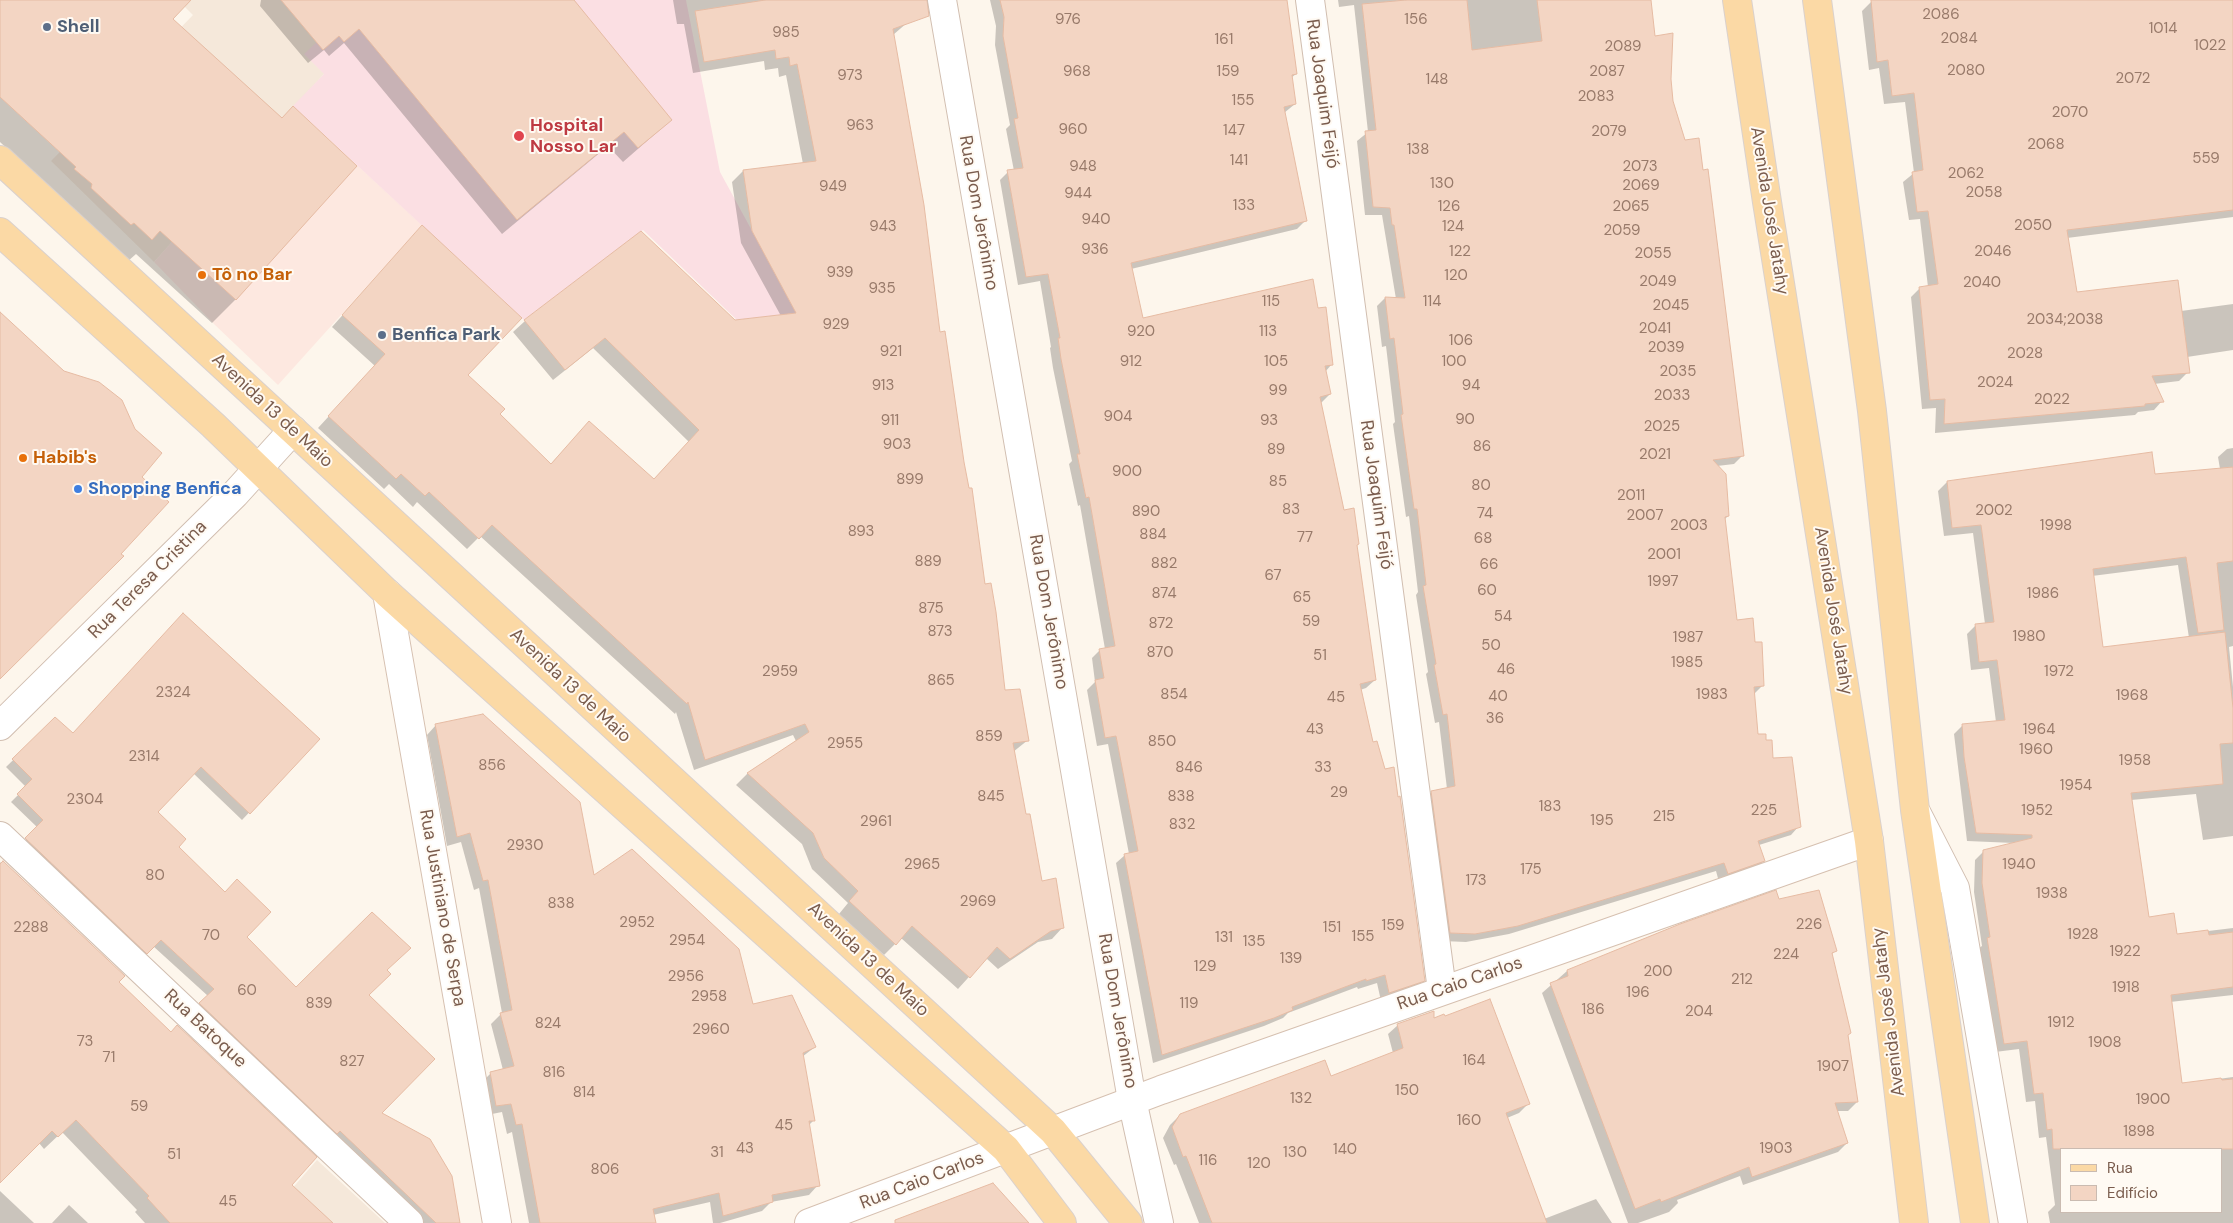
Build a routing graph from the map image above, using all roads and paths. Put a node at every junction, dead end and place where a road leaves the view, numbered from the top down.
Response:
1 (942, 0) edge
2 (1310, 0) edge
3 (1737, 0) edge
4 (1816, 0) edge
5 (0, 160) edge
6 (0, 232) edge
7 (293, 430) junction
8 (258, 469) junction
9 (387, 593) junction
10 (0, 726) edge
11 (1915, 810) junction
12 (0, 836) edge
13 (1869, 841) junction
14 (1442, 990) junction
15 (1132, 1100) junction
16 (1053, 1131) junction
17 (1006, 1149) junction
18 (409, 1223) edge
19 (497, 1223) edge
20 (809, 1223) edge
21 (1062, 1223) edge
22 (1128, 1223) edge
23 (1159, 1223) edge
24 (1914, 1223) edge
25 (1975, 1223) edge
26 (2013, 1223) edge

1 - 15 street, Rua Dom Jerônimo
2 - 14 street, Rua Joaquim Feijó
3 - 13 main road, Avenida José Jatahy
4 - 11 main road
5 - 7 main road, Avenida 13 de Maio
6 - 8 main road
7 - 8 street, Rua Teresa Cristina
7 - 16 main road, Avenida 13 de Maio
8 - 9 main road
8 - 10 street, Rua Teresa Cristina
9 - 17 main road
9 - 19 street, Rua Justiniano de Serpa
11 - 25 main road
11 - 26 street
12 - 18 street, Rua Batoque
13 - 14 street, Rua Caio Carlos
13 - 24 main road, Avenida José Jatahy
14 - 15 street, Rua Caio Carlos
15 - 16 street, Rua Caio Carlos
15 - 23 street, Rua Dom Jerônimo
16 - 17 street, Rua Caio Carlos
16 - 22 main road, Avenida 13 de Maio
17 - 20 street, Rua Caio Carlos
17 - 21 main road

